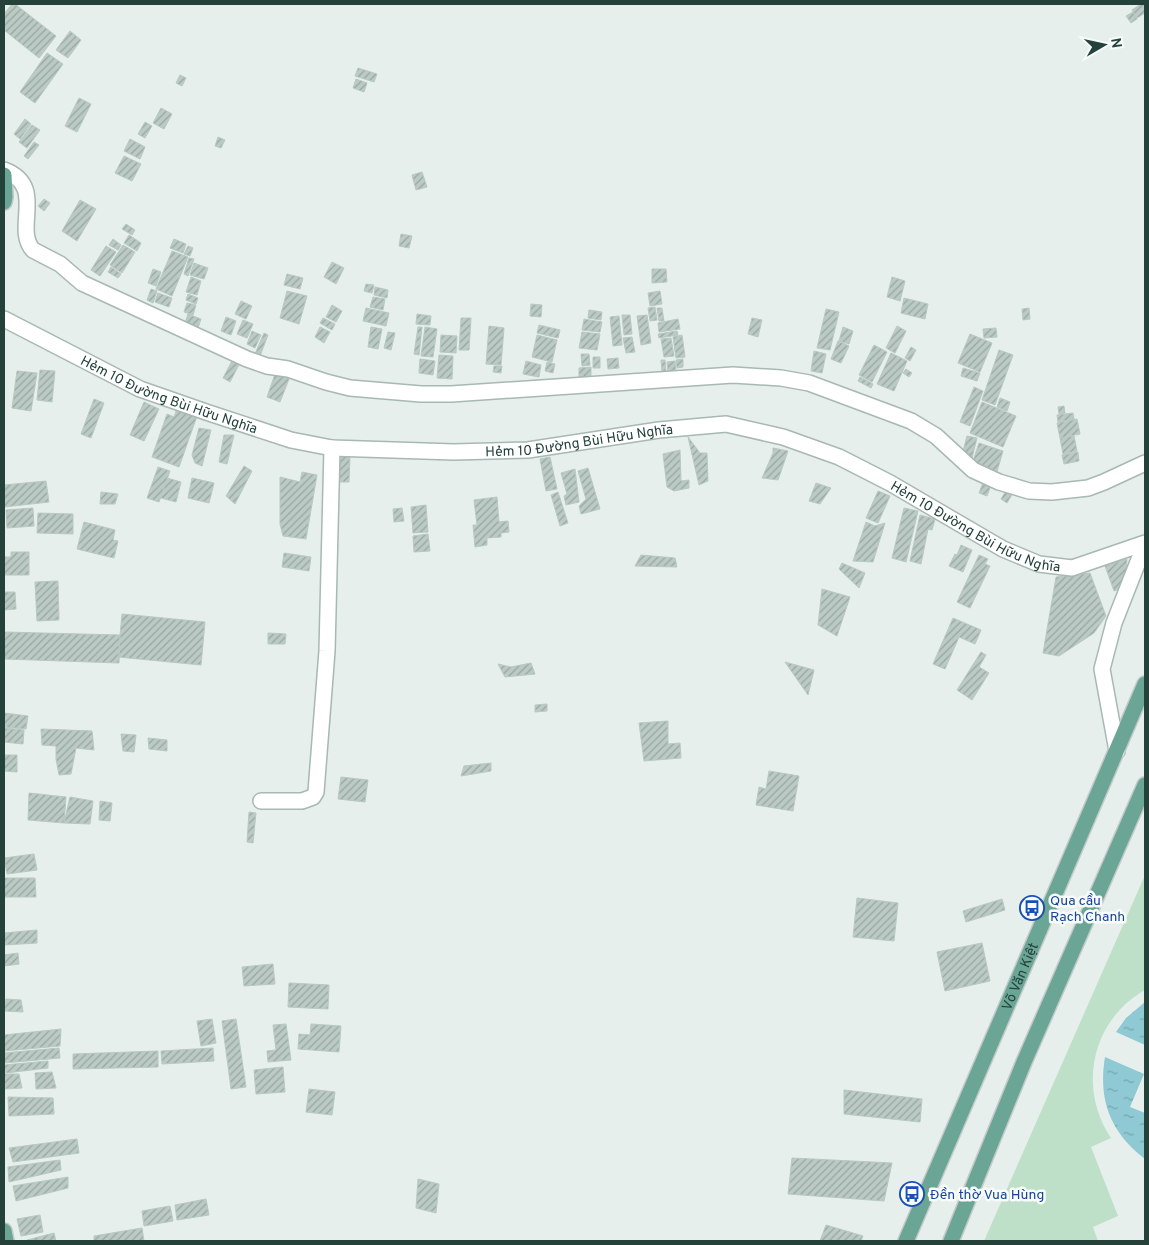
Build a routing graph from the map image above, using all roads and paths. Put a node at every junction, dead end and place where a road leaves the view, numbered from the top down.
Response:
1 (4, 170) edge
2 (4, 175) edge
3 (4, 202) edge
4 (4, 319) edge
5 (332, 448) junction
6 (1145, 463) edge
7 (1145, 544) edge
8 (1145, 684) edge
9 (1117, 751) junction
10 (1145, 785) edge
11 (261, 801) dead end
12 (4, 1231) edge
13 (6, 1241) edge
14 (906, 1241) edge
15 (951, 1241) edge

1 - 6 street
2 - 3 main road
4 - 5 street, Hẻm 10 Đường Bùi Hữu Nghĩa
5 - 7 street, Hẻm 10 Đường Bùi Hữu Nghĩa
5 - 11 street
7 - 9 street
8 - 9 main road, Võ Văn Kiệt
9 - 14 main road, Võ Văn Kiệt
10 - 15 main road
12 - 13 main road

